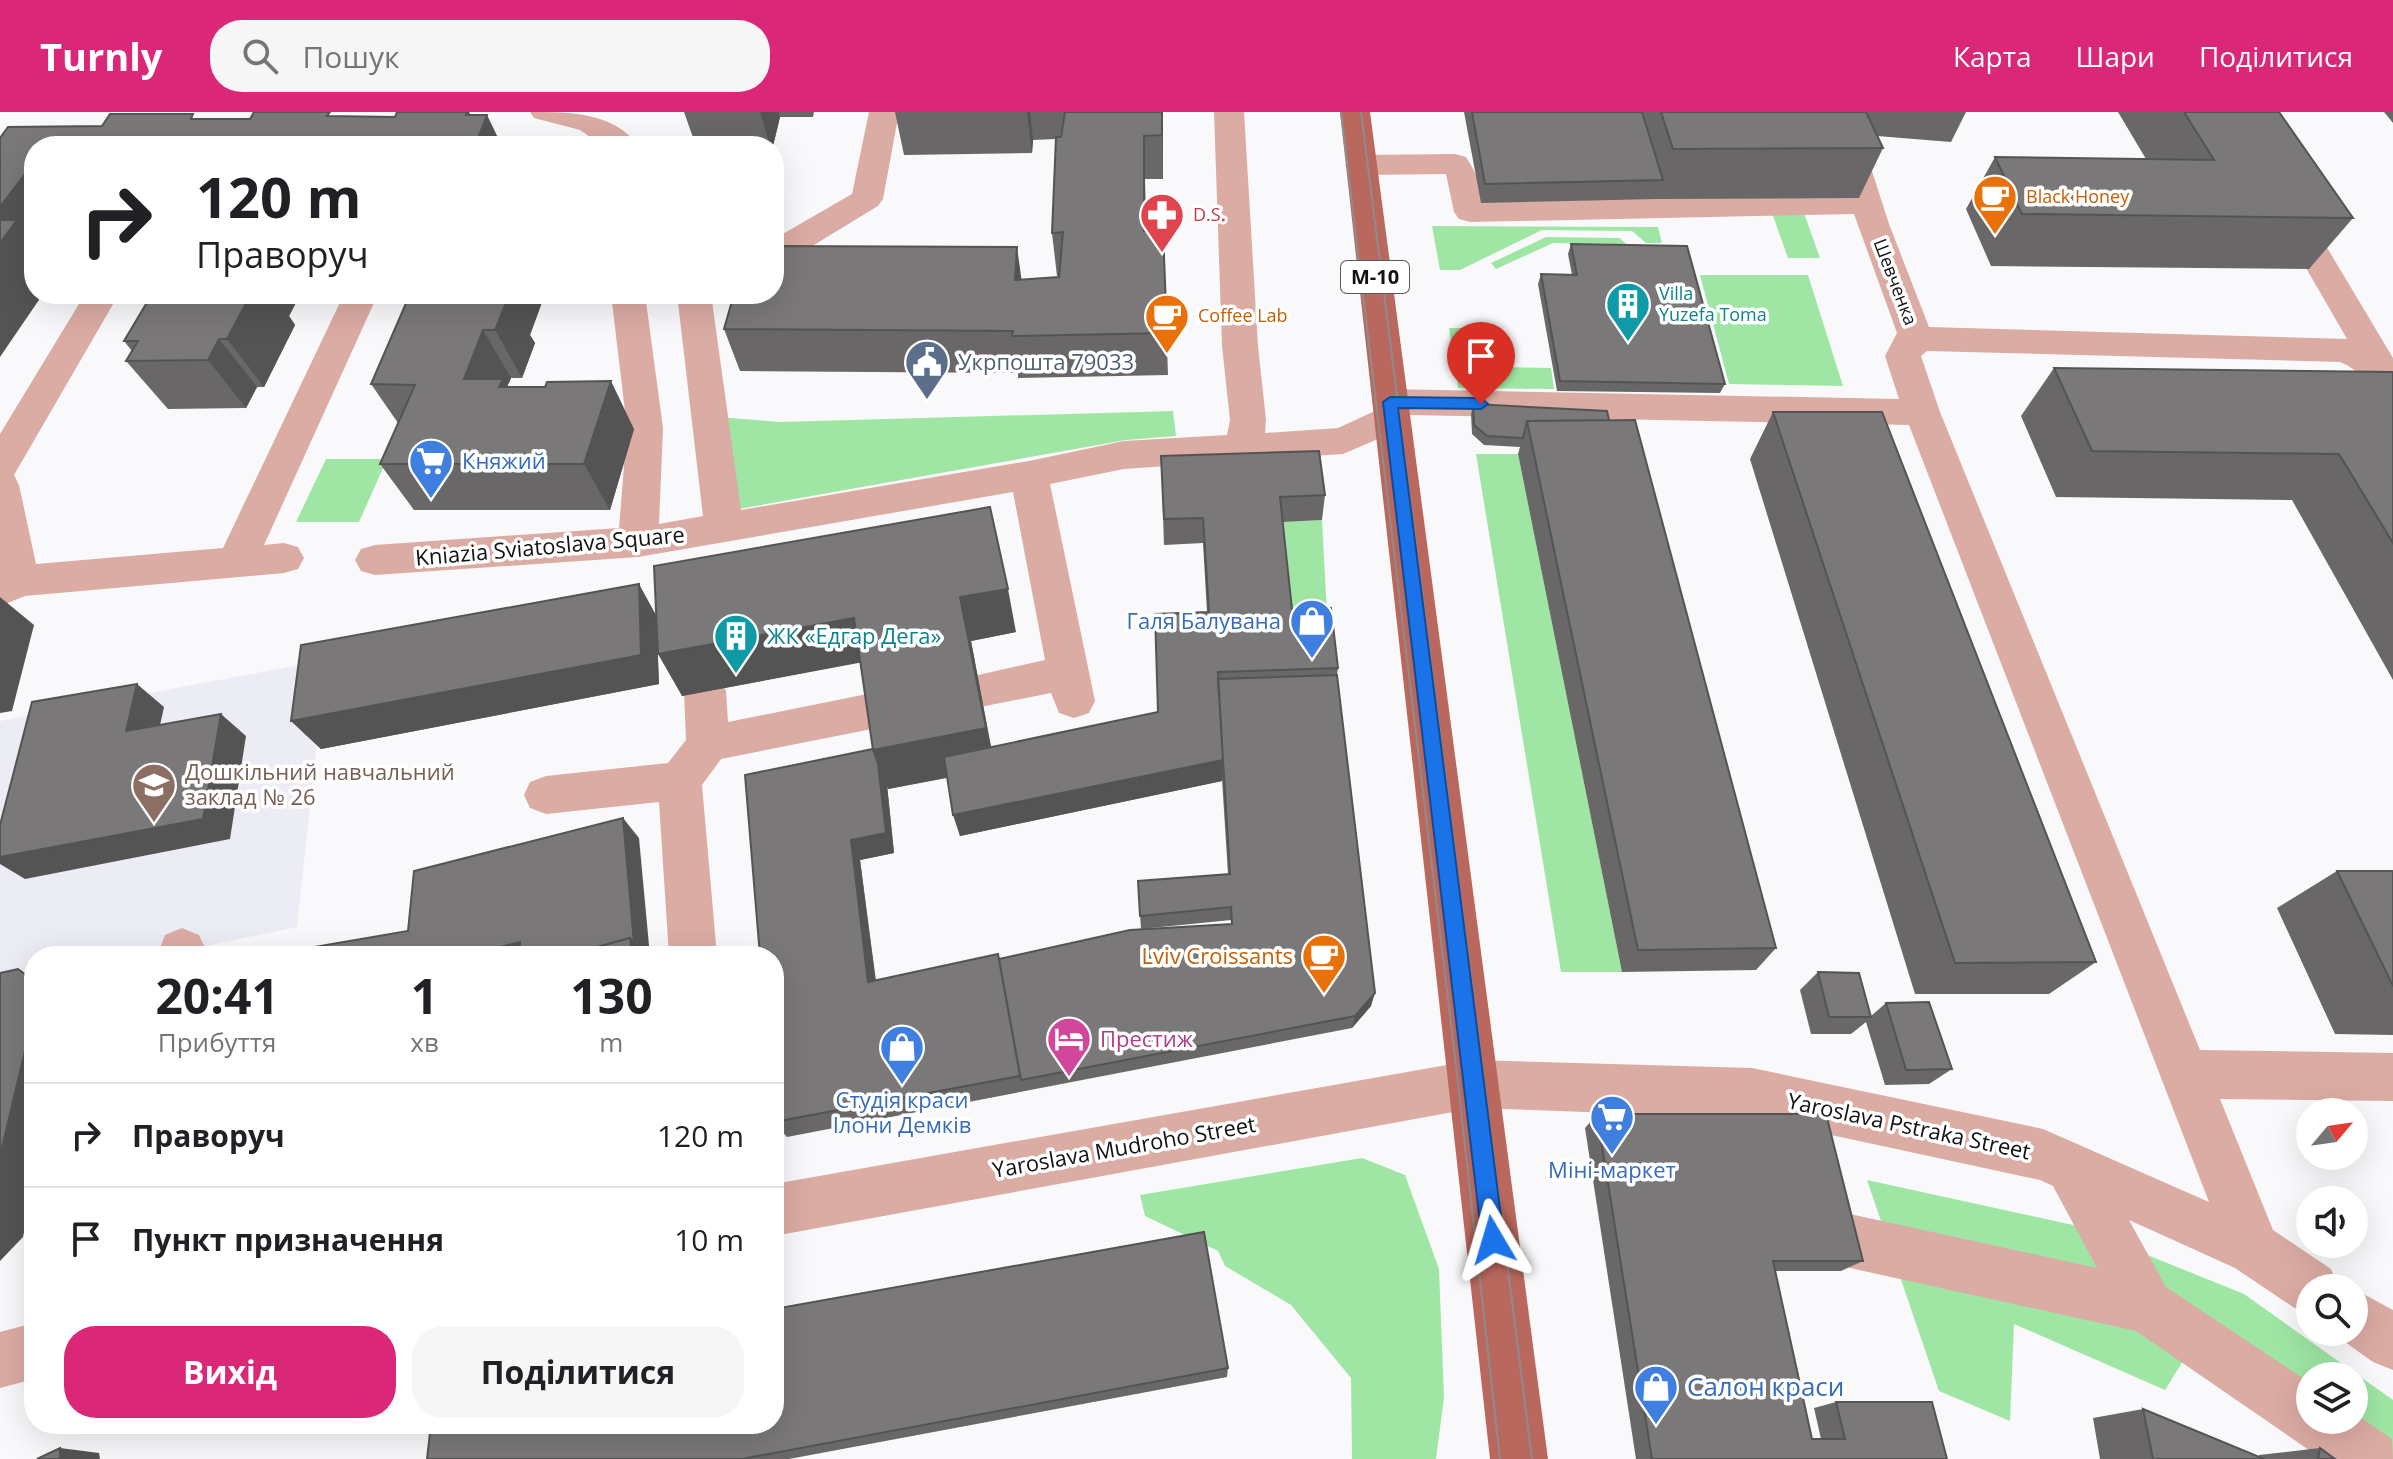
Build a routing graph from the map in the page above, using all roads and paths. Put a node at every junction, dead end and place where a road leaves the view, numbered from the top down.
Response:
1 (545, 112) edge
2 (884, 112) edge
3 (1229, 112) edge
4 (1355, 112) edge
5 (1838, 112) edge
6 (2231, 112) edge
7 (609, 136) edge
8 (1361, 165) junction
9 (1870, 214) junction
10 (784, 248) edge
11 (96, 304) edge
12 (356, 304) edge
13 (629, 304) edge
14 (699, 304) edge
15 (1917, 341) junction
16 (2387, 376) edge
17 (1392, 410) junction
18 (1922, 412) junction
19 (1343, 441) junction
20 (1244, 447) junction
21 (0, 466) edge
22 (1400, 466) junction
23 (1029, 475) junction
24 (0, 485) edge
25 (638, 542) junction
26 (706, 542) junction
27 (284, 558) dead end
28 (375, 560) dead end
29 (236, 562) junction
30 (10, 586) edge
31 (980, 690) edge
32 (705, 691) edge
33 (877, 710) edge
34 (708, 744) junction
35 (680, 781) junction
36 (546, 795) dead end
37 (692, 946) edge
38 (2184, 1074) junction
39 (2393, 1077) edge
40 (1475, 1084) junction
41 (2071, 1167) junction
42 (784, 1208) edge
43 (1850, 1241) edge
44 (2254, 1249) junction
45 (2296, 1277) edge
46 (2147, 1306) junction
47 (2368, 1325) edge
48 (2393, 1342) edge
49 (24, 1354) edge
50 (0, 1360) edge
51 (2296, 1407) edge
52 (2335, 1434) edge
53 (1519, 1459) edge
54 (2372, 1459) edge

1 - 7 street
2 - 10 street
3 - 20 street
4 - 8 main road, М-10
5 - 9 street, Шевченка
6 - 16 street
8 - 9 street
8 - 17 main road, М-10
9 - 15 street, Шевченка
11 - 21 street
12 - 29 street
13 - 25 street
14 - 26 street
15 - 16 street
15 - 18 street
17 - 18 street
17 - 19 street
17 - 22 main road, М-10
18 - 38 street
19 - 20 street, Kniazia Sviatoslava Square
19 - 22 street
20 - 23 street, Kniazia Sviatoslava Square
22 - 40 main road, М-10
23 - 26 street, Kniazia Sviatoslava Square
23 - 31 street
24 - 30 street
25 - 26 street, Kniazia Sviatoslava Square
25 - 28 street, Kniazia Sviatoslava Square
27 - 29 street
29 - 30 street
32 - 34 street
33 - 34 street
34 - 35 street
35 - 36 street
35 - 37 street
38 - 39 street
38 - 44 street
40 - 41 street, Yaroslava Pstraka Street
40 - 42 street, Yaroslava Mudroho Street
40 - 53 main road, М-10
41 - 44 street, Yaroslava Pstraka Street
41 - 46 street
43 - 46 street
44 - 45 street, Yaroslava Pstraka Street
46 - 51 street
47 - 48 street
49 - 50 street
52 - 54 street

